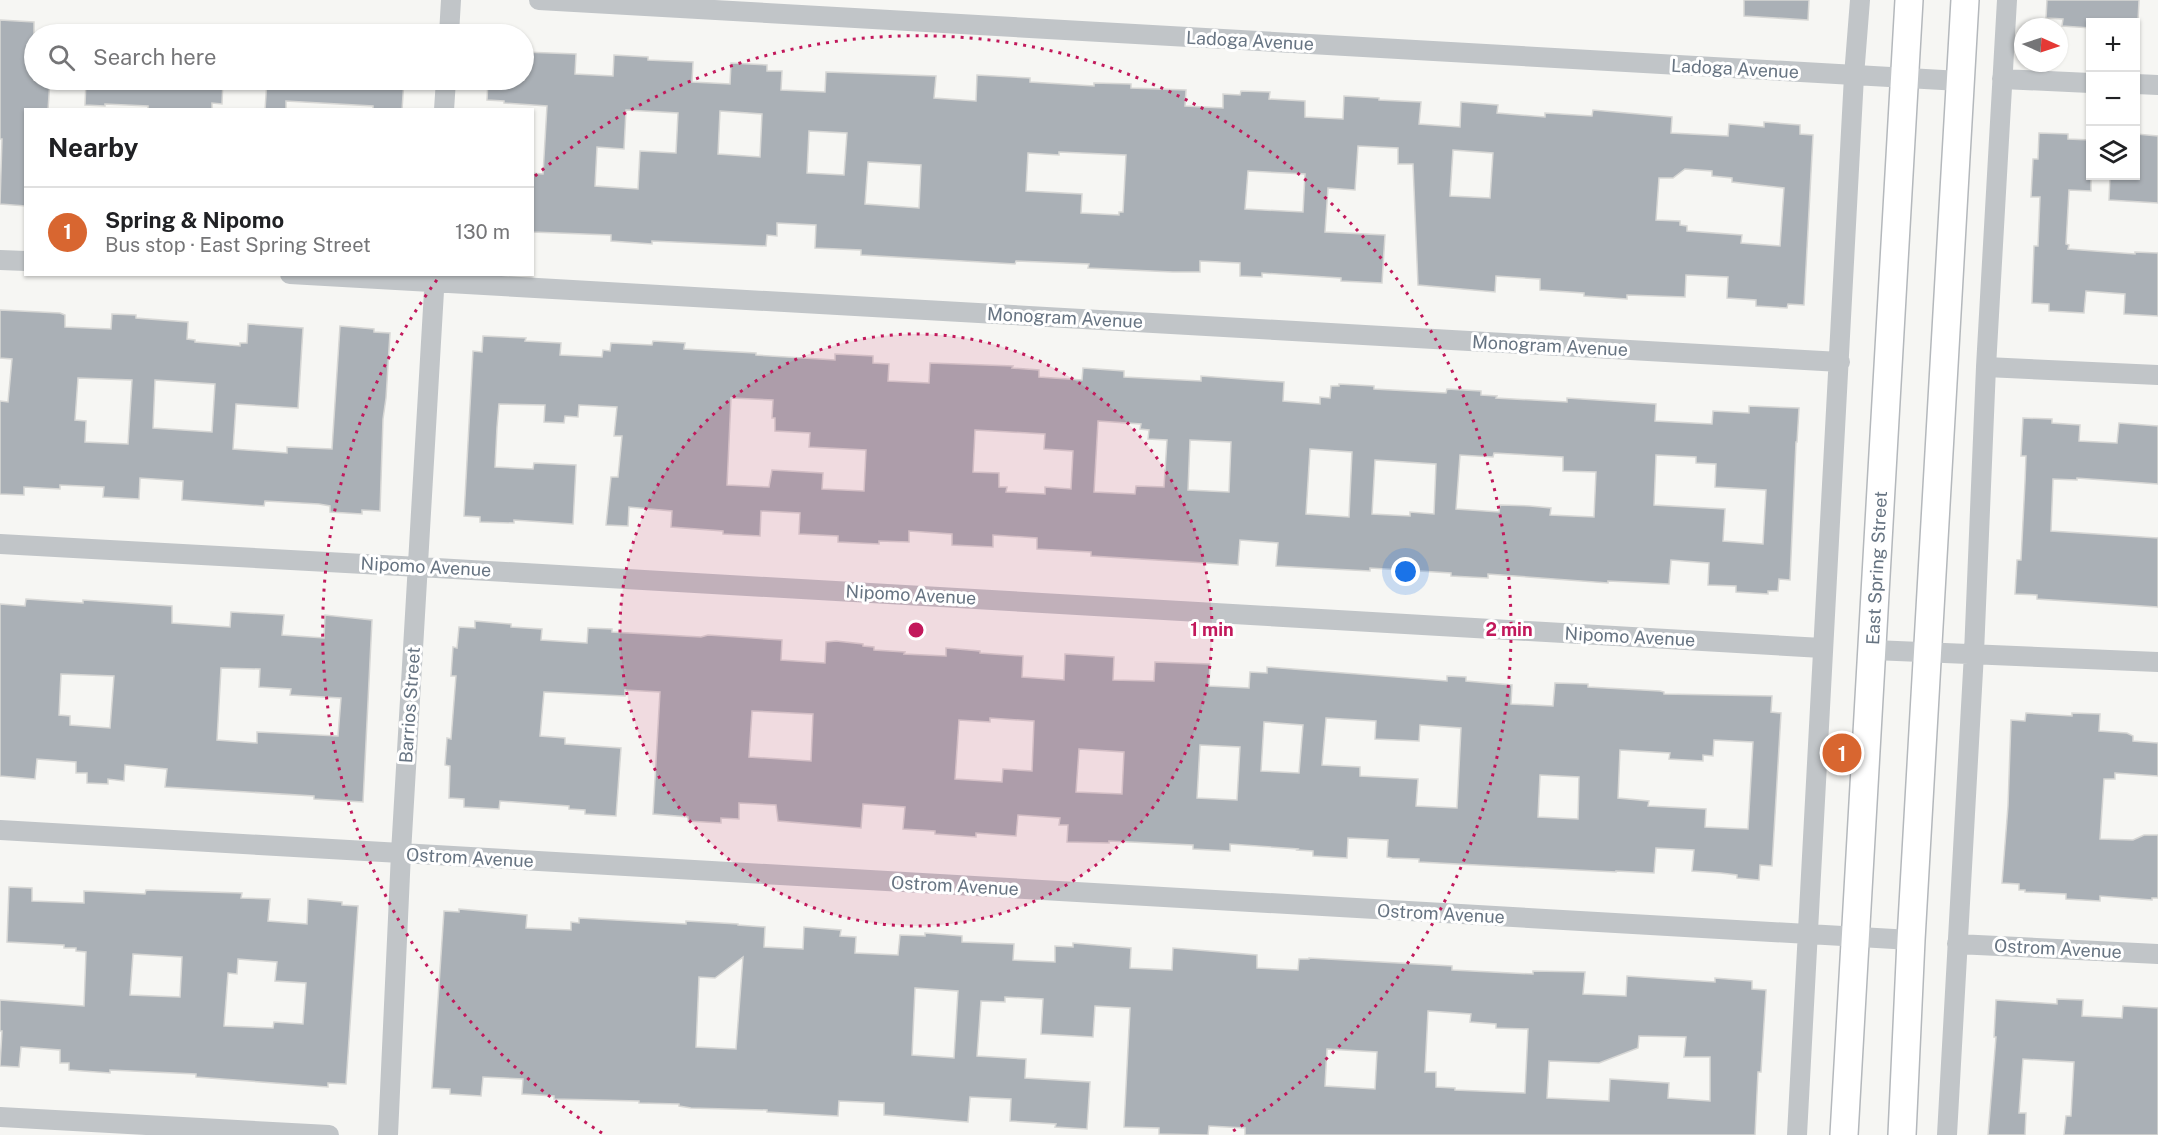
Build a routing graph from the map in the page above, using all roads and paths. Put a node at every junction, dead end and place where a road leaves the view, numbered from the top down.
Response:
1 (451, 0) edge
2 (540, 0) edge
3 (1860, 0) edge
4 (1909, 0) edge
5 (1965, 0) edge
6 (2007, 0) edge
7 (450, 24) edge
8 (1854, 76) junction
9 (1905, 79) junction
10 (2002, 79) junction
11 (1960, 81) junction
12 (2086, 82) edge
13 (2140, 84) edge
14 (2158, 85) edge
15 (445, 90) edge
16 (444, 108) edge
17 (0, 260) edge
18 (24, 261) edge
19 (362, 276) edge
20 (435, 278) edge
21 (1840, 362) junction
22 (1986, 367) junction
23 (2158, 375) edge
24 (0, 544) edge
25 (419, 567) junction
26 (1822, 648) junction
27 (1873, 650) junction
28 (1927, 652) junction
29 (1974, 653) junction
30 (2158, 662) edge
31 (0, 830) edge
32 (401, 853) junction
33 (1806, 935) junction
34 (1857, 938) junction
35 (1911, 940) junction
36 (1958, 944) junction
37 (2158, 954) edge
38 (0, 1117) edge
39 (329, 1135) edge
40 (388, 1135) edge
41 (1797, 1135) edge
42 (1844, 1135) edge
43 (1902, 1135) edge
44 (1947, 1135) edge

1 - 7 street
2 - 8 street, Ladoga Avenue
3 - 8 street
4 - 9 main road, East Spring Street
5 - 11 main road
6 - 10 street
8 - 9 street, Ladoga Avenue
8 - 21 street
9 - 11 street, Ladoga Avenue
9 - 27 main road, East Spring Street
10 - 12 street
10 - 22 street
11 - 28 main road
13 - 14 street
15 - 16 street
17 - 18 street
19 - 20 street, Monogram Avenue
20 - 21 street, Monogram Avenue
20 - 25 street, Barrios Street
21 - 26 street
22 - 23 street
22 - 29 street
24 - 25 street, Nipomo Avenue
25 - 26 street, Nipomo Avenue
25 - 32 street, Barrios Street
26 - 33 street
27 - 28 street
27 - 34 main road, East Spring Street
28 - 29 street
28 - 35 main road
29 - 30 street
29 - 36 street
31 - 32 street, Ostrom Avenue
32 - 33 street, Ostrom Avenue
32 - 40 street, Barrios Street
33 - 34 street, Ostrom Avenue
33 - 41 street
34 - 35 street, Ostrom Avenue
34 - 42 main road, East Spring Street
35 - 43 main road
36 - 37 street, Ostrom Avenue
36 - 44 street
38 - 39 street

